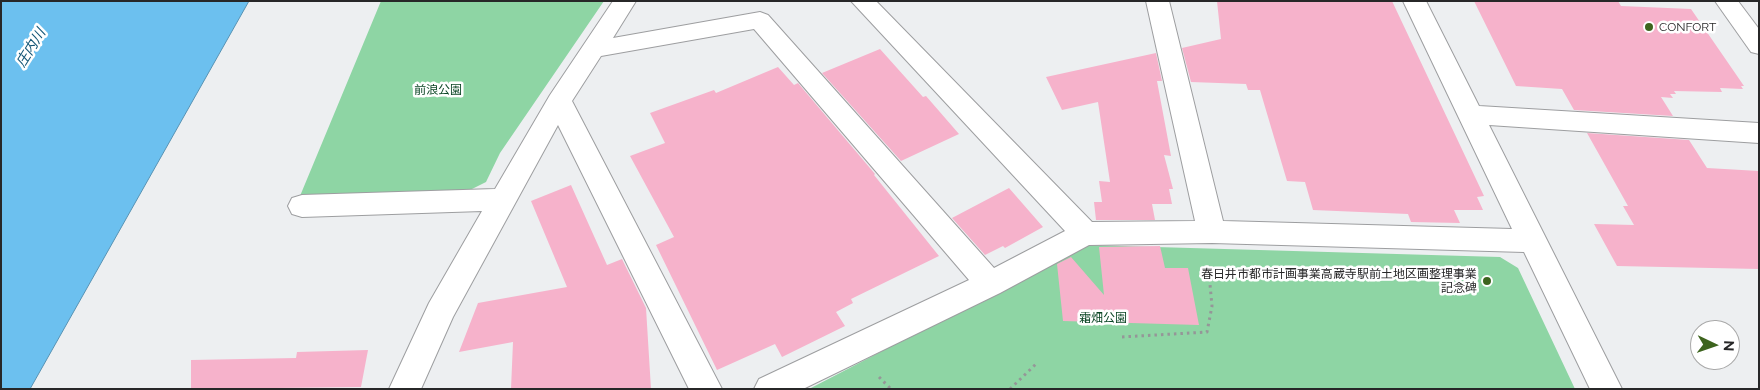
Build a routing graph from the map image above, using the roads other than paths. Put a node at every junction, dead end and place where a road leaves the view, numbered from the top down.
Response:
1 (625, 1) edge
2 (862, 1) edge
3 (1157, 1) edge
4 (1414, 1) edge
5 (1726, 1) edge
6 (1759, 46) edge
7 (594, 49) junction
8 (559, 101) junction
9 (1472, 115) junction
10 (1759, 133) edge
11 (503, 200) junction
12 (302, 206) dead end
13 (1085, 234) junction
14 (1534, 241) junction
15 (1210, 245) junction
16 (990, 284) junction
17 (405, 389) edge
18 (706, 389) edge
19 (770, 389) edge
20 (1606, 389) edge

1 - 7 street
2 - 13 street
3 - 15 street
4 - 9 street
5 - 6 street
7 - 8 street
7 - 16 street
8 - 11 street
8 - 18 street
9 - 10 street
9 - 14 street
11 - 12 street
11 - 17 street
13 - 15 street
13 - 16 street
14 - 15 street
14 - 20 street
16 - 19 street

